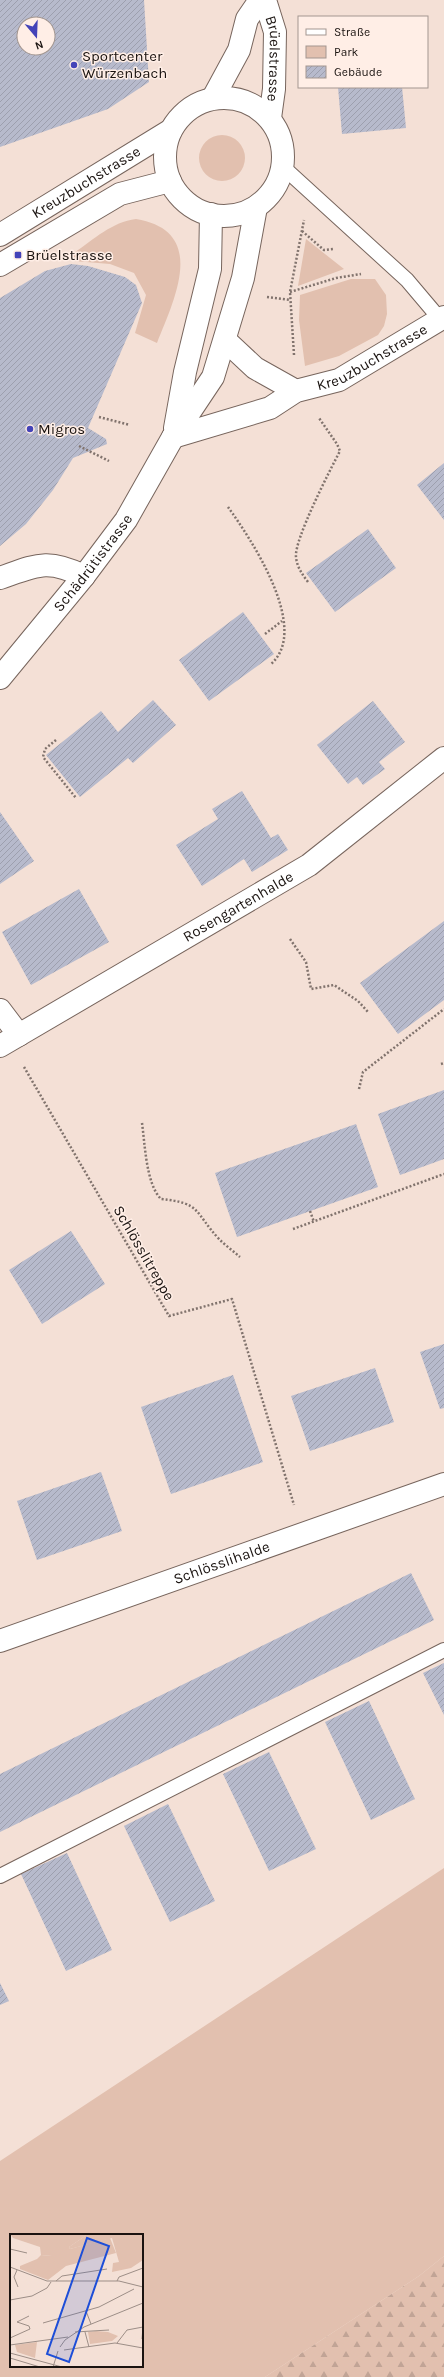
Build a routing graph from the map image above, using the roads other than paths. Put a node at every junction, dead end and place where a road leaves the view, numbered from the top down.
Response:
1 (260, 0) edge
2 (265, 0) edge
3 (213, 98) junction
4 (270, 118) junction
5 (171, 130) junction
6 (283, 167) junction
7 (170, 181) junction
8 (256, 207) junction
9 (211, 214) junction
10 (0, 235) edge
11 (0, 265) edge
12 (442, 318) edge
13 (225, 340) junction
14 (296, 391) junction
15 (173, 437) junction
16 (84, 576) junction
17 (0, 578) edge
18 (0, 678) edge
19 (444, 758) edge
20 (0, 1010) edge
21 (19, 1034) junction
22 (0, 1046) edge
23 (444, 1484) edge
24 (0, 1641) edge
25 (444, 1650) edge
26 (0, 1876) edge

1 - 3 main road, Brüelstrasse
2 - 4 main road, Brüelstrasse
3 - 4 main road
3 - 5 main road
4 - 6 main road
5 - 7 main road
5 - 10 main road, Kreuzbuchstrasse
6 - 8 main road
6 - 12 lane
7 - 9 main road
7 - 11 main road, Kreuzbuchstrasse
8 - 9 main road
8 - 13 main road, Schädrütistrasse
9 - 15 main road, Schädrütistrasse
12 - 14 main road, Kreuzbuchstrasse
13 - 14 main road, Kreuzbuchstrasse
13 - 15 main road, Schädrütistrasse
14 - 15 main road, Kreuzbuchstrasse
15 - 16 main road, Schädrütistrasse
16 - 17 main road
16 - 18 main road, Schädrütistrasse
19 - 21 main road, Rosengartenhalde
20 - 21 main road
21 - 22 main road, Rosengartenhalde
23 - 24 main road, Schlösslihalde
25 - 26 lane

